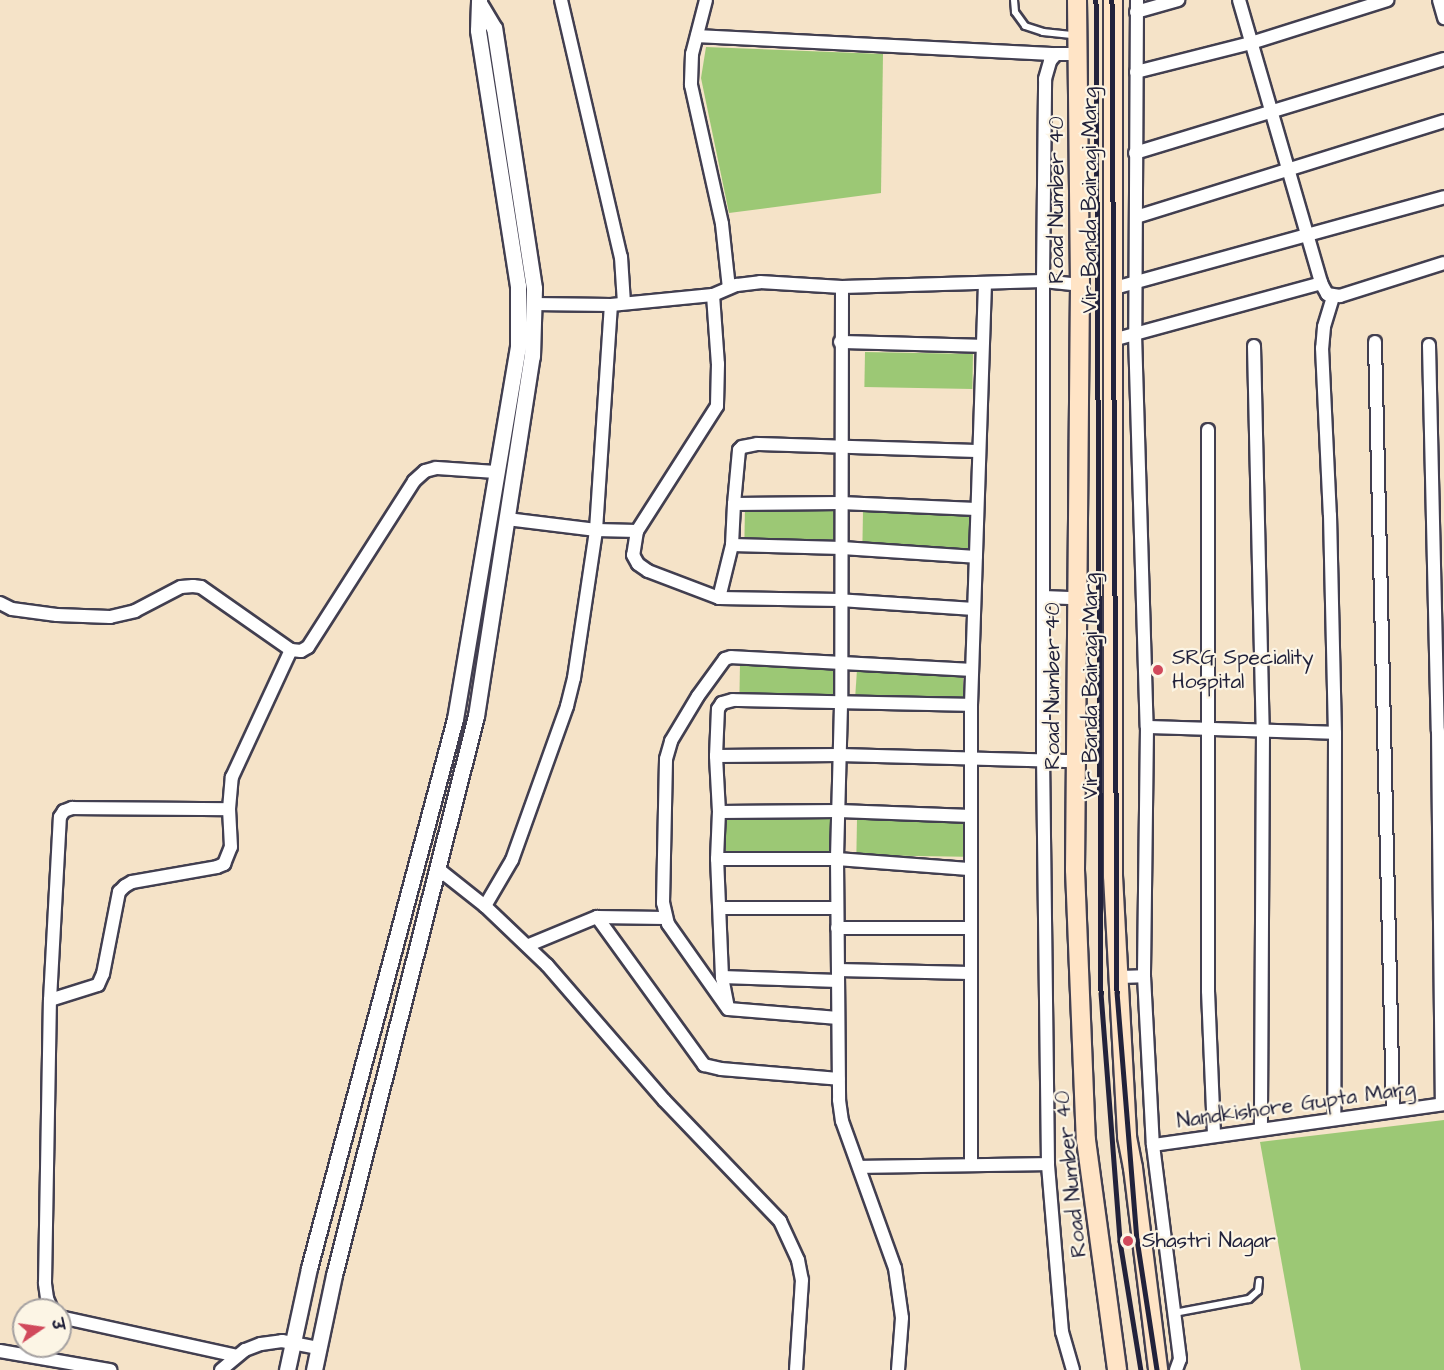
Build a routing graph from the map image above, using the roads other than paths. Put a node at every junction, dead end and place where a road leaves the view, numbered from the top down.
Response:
1 (561, 0) edge
2 (706, 0) edge
3 (1014, 0) edge
4 (1077, 0) edge
5 (1113, 0) edge
6 (1178, 0) edge
7 (1239, 0) edge
8 (1387, 0) edge
9 (1439, 0) edge
10 (479, 1) edge
11 (1136, 6) edge
12 (1444, 18) edge
13 (697, 36) junction
14 (1251, 43) junction
15 (1078, 45) junction
16 (1056, 54) junction
17 (1444, 59) edge
18 (1136, 72) junction
19 (1271, 111) junction
20 (1444, 121) edge
21 (1135, 153) junction
22 (1290, 168) junction
23 (1444, 197) edge
24 (1136, 217) junction
25 (1307, 233) junction
26 (1444, 263) edge
27 (1043, 281) junction
28 (1321, 283) junction
29 (985, 284) junction
30 (1135, 284) junction
31 (1080, 285) junction
32 (842, 287) junction
33 (729, 288) junction
34 (1111, 289) junction
35 (713, 295) junction
36 (1333, 297) junction
37 (624, 303) junction
38 (534, 304) junction
39 (611, 305) junction
40 (1135, 334) junction
41 (1113, 339) junction
42 (840, 342) junction
43 (1375, 342) dead end
44 (1429, 345) dead end
45 (981, 346) junction
46 (1254, 346) dead end
47 (1208, 430) dead end
48 (842, 446) junction
49 (978, 451) junction
50 (497, 472) junction
51 (841, 503) junction
52 (734, 504) junction
53 (976, 509) junction
54 (507, 519) junction
55 (596, 530) junction
56 (637, 531) junction
57 (732, 545) junction
58 (842, 548) junction
59 (976, 557) junction
60 (1043, 597) junction
61 (719, 598) junction
62 (1076, 598) junction
63 (840, 600) junction
64 (0, 603) edge
65 (974, 609) junction
66 (291, 650) junction
67 (841, 663) junction
68 (972, 670) junction
69 (841, 705) junction
70 (971, 705) junction
71 (1147, 728) junction
72 (1208, 729) junction
73 (1263, 731) junction
74 (1335, 733) junction
75 (839, 755) junction
76 (716, 756) junction
77 (972, 759) junction
78 (1042, 760) junction
79 (1075, 761) junction
80 (229, 809) junction
81 (839, 811) junction
82 (719, 812) junction
83 (970, 816) junction
84 (717, 859) junction
85 (837, 859) junction
86 (437, 868) junction
87 (969, 869) junction
88 (485, 906) junction
89 (720, 908) junction
90 (837, 908) junction
91 (597, 917) junction
92 (665, 918) junction
93 (837, 928) junction
94 (970, 928) junction
95 (529, 945) junction
96 (970, 973) junction
97 (838, 976) junction
98 (1144, 976) junction
99 (722, 977) junction
100 (1119, 977) junction
101 (50, 1000) junction
102 (728, 1009) junction
103 (838, 1018) junction
104 (838, 1079) junction
105 (1443, 1104) edge
106 (1393, 1111) junction
107 (1334, 1118) junction
108 (1262, 1128) junction
109 (1214, 1134) junction
110 (1153, 1145) junction
111 (970, 1164) junction
112 (1048, 1164) junction
113 (860, 1167) junction
114 (1259, 1281) dead end
115 (47, 1298) edge
116 (1174, 1313) junction
117 (72, 1320) edge
118 (291, 1342) junction
119 (319, 1348) junction
120 (0, 1351) edge
121 (237, 1356) junction
122 (110, 1370) edge
123 (221, 1370) edge
124 (287, 1370) edge
125 (314, 1370) edge
126 (796, 1370) edge
127 (898, 1370) edge
128 (1073, 1370) edge
129 (1117, 1370) edge
130 (1158, 1370) edge
131 (1176, 1370) edge

1 - 37 street
2 - 13 street
3 - 15 lane
4 - 15 main road, Road Number 40
5 - 34 main road, Vir Banda Bairagi Marg
6 - 11 street
7 - 14 street
8 - 14 street
9 - 12 street
10 - 38 street
10 - 50 street
11 - 18 street
13 - 16 street
13 - 33 street
14 - 18 street
14 - 19 street
15 - 16 street
15 - 31 main road, Road Number 40
16 - 27 street
17 - 19 street
18 - 21 street
19 - 21 street
19 - 22 street
20 - 22 street
21 - 24 street
22 - 24 street
22 - 25 street
23 - 25 street
24 - 30 street
25 - 28 street
25 - 30 street
26 - 36 street
27 - 29 street
27 - 31 street
27 - 60 street
28 - 36 street
28 - 40 street
29 - 32 street
29 - 45 street
30 - 34 street
30 - 40 street
31 - 62 main road, Road Number 40
32 - 33 street
32 - 42 street
33 - 35 street
34 - 41 main road, Vir Banda Bairagi Marg
35 - 37 street
35 - 56 street
36 - 74 street
37 - 39 street
38 - 39 street
38 - 54 street
39 - 55 street
40 - 41 street
40 - 71 street
41 - 100 main road, Vir Banda Bairagi Marg
42 - 45 street
42 - 48 street
43 - 106 street
44 - 105 street
45 - 49 street
46 - 73 street
47 - 72 street
48 - 49 street
48 - 51 street
48 - 52 street
49 - 53 street
50 - 66 street
50 - 118 street
51 - 52 street
51 - 53 street
51 - 58 street
52 - 57 street
53 - 59 street
54 - 55 street
54 - 86 street
55 - 56 street
55 - 88 street
56 - 61 street
57 - 58 street
57 - 61 street
58 - 59 street
58 - 63 street
59 - 65 street
60 - 62 street
60 - 78 street
61 - 63 street
62 - 79 main road, Road Number 40
63 - 65 street
63 - 67 street
64 - 66 street
65 - 68 street
66 - 80 street
67 - 68 street
67 - 69 street
67 - 92 street
68 - 70 street
69 - 70 street
69 - 75 street
69 - 76 street
70 - 77 street
71 - 72 street
71 - 98 street
72 - 73 street
72 - 109 street
73 - 74 street
73 - 108 street
74 - 107 street
75 - 76 street
75 - 77 street
75 - 81 street
76 - 82 street
77 - 78 street
77 - 83 street
78 - 79 street
78 - 112 street
79 - 129 main road, Road Number 40
80 - 101 street
80 - 101 street
81 - 82 street
81 - 83 street
81 - 85 street
82 - 84 street
83 - 87 street
84 - 85 street
84 - 89 street
85 - 87 street
85 - 90 street
86 - 88 street
86 - 119 street
87 - 94 street
88 - 95 street
89 - 90 street
89 - 99 street
90 - 93 street
91 - 92 street
91 - 95 street
91 - 104 street
92 - 102 street
93 - 94 street
93 - 97 street
94 - 96 street
95 - 126 street
96 - 97 street
96 - 111 street
97 - 99 street
97 - 103 street
98 - 100 street
98 - 110 street
99 - 102 street
100 - 130 main road, Vir Banda Bairagi Marg
101 - 115 street
102 - 103 street
103 - 104 street
104 - 113 street
105 - 106 street, Nandkishore Gupta Marg
106 - 107 street, Nandkishore Gupta Marg
107 - 108 street, Nandkishore Gupta Marg
108 - 109 street, Nandkishore Gupta Marg
109 - 110 street, Nandkishore Gupta Marg
110 - 116 street
111 - 112 street
111 - 113 street
112 - 128 street
113 - 127 street
114 - 116 lane
116 - 131 street
117 - 121 street
118 - 119 street
118 - 121 street
118 - 124 street
119 - 125 street
120 - 122 street
121 - 123 street

